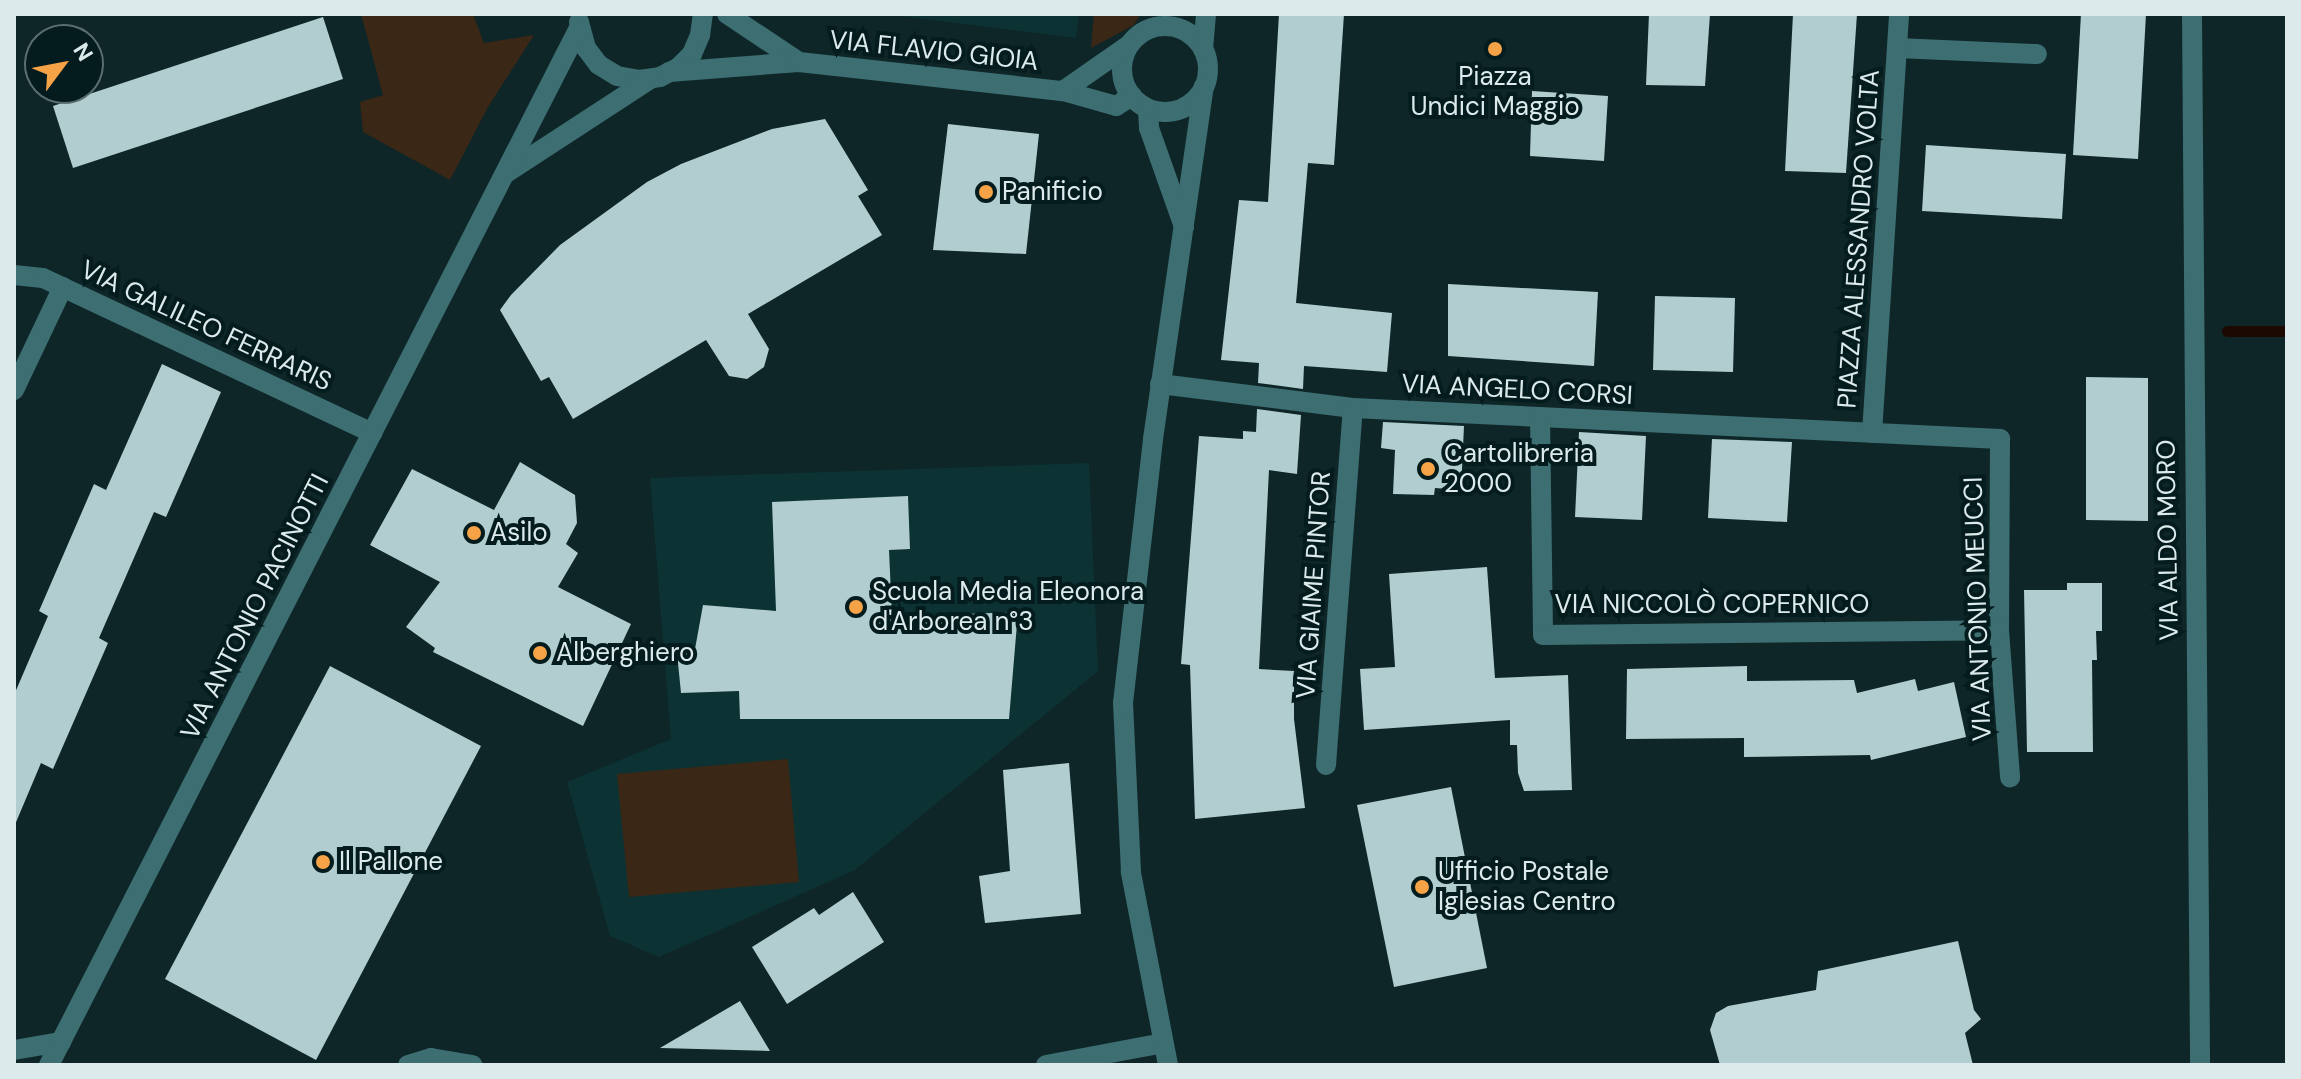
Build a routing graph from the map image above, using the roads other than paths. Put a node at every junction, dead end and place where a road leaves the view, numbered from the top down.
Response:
1 (703, 14) edge
2 (727, 14) edge
3 (1155, 14) edge
4 (1206, 14) edge
5 (1899, 14) edge
6 (2192, 14) edge
7 (579, 21) edge
8 (1133, 40) junction
9 (1897, 48) junction
10 (1203, 49) junction
11 (2037, 54) dead end
12 (799, 62) junction
13 (660, 76) junction
14 (1204, 87) junction
15 (1063, 91) junction
16 (1140, 102) junction
17 (506, 173) junction
18 (1185, 229) junction
19 (14, 275) edge
20 (63, 287) junction
21 (1160, 384) junction
22 (14, 390) edge
23 (1353, 408) junction
24 (1540, 417) junction
25 (372, 433) junction
26 (1872, 433) junction
27 (2000, 439) joint
28 (1999, 630) junction
29 (1326, 765) dead end
30 (2010, 778) dead end
31 (61, 1042) junction
32 (1163, 1043) junction
33 (14, 1050) edge
34 (49, 1065) edge
35 (408, 1065) edge
36 (472, 1065) edge
37 (1046, 1065) edge
38 (1168, 1065) edge
39 (2200, 1065) edge

1 - 13 street, VIA ANTONIO PACINOTTI
2 - 12 street, VIA FLAVIO GIOIA
3 - 8 street
4 - 10 street
5 - 9 street, PIAZZA ALESSANDRO VOLTA
6 - 39 street, VIA ALDO MORO
7 - 13 street, VIA FLAVIO GIOIA
7 - 17 street, VIA ANTONIO PACINOTTI
8 - 10 street
8 - 15 street, VIA FLAVIO GIOIA
8 - 16 street
9 - 11 street, PIAZZA ALESSANDRO VOLTA
9 - 26 street, PIAZZA ALESSANDRO VOLTA
10 - 14 street
12 - 13 street, VIA FLAVIO GIOIA
12 - 15 street, VIA FLAVIO GIOIA
13 - 17 street, VIA ANTONIO PACINOTTI
14 - 16 street
14 - 18 street
15 - 16 street, VIA FLAVIO GIOIA
16 - 18 street
17 - 25 street, VIA ANTONIO PACINOTTI
18 - 21 street
19 - 20 street, VIA GALILEO FERRARIS
20 - 22 street
20 - 25 street, VIA GALILEO FERRARIS
21 - 23 street, VIA ANGELO CORSI
21 - 32 street
23 - 24 street, VIA ANGELO CORSI
23 - 29 street, VIA GIAIME PINTOR
24 - 26 street, VIA ANGELO CORSI
24 - 28 street, VIA NICCOLÒ COPERNICO
25 - 31 street, VIA ANTONIO PACINOTTI
26 - 27 street, VIA ANGELO CORSI
27 - 28 street, VIA ANTONIO MEUCCI
28 - 30 street, VIA ANTONIO MEUCCI
31 - 33 street
31 - 34 street, VIA ANTONIO PACINOTTI
32 - 37 street
32 - 38 street
35 - 36 street

